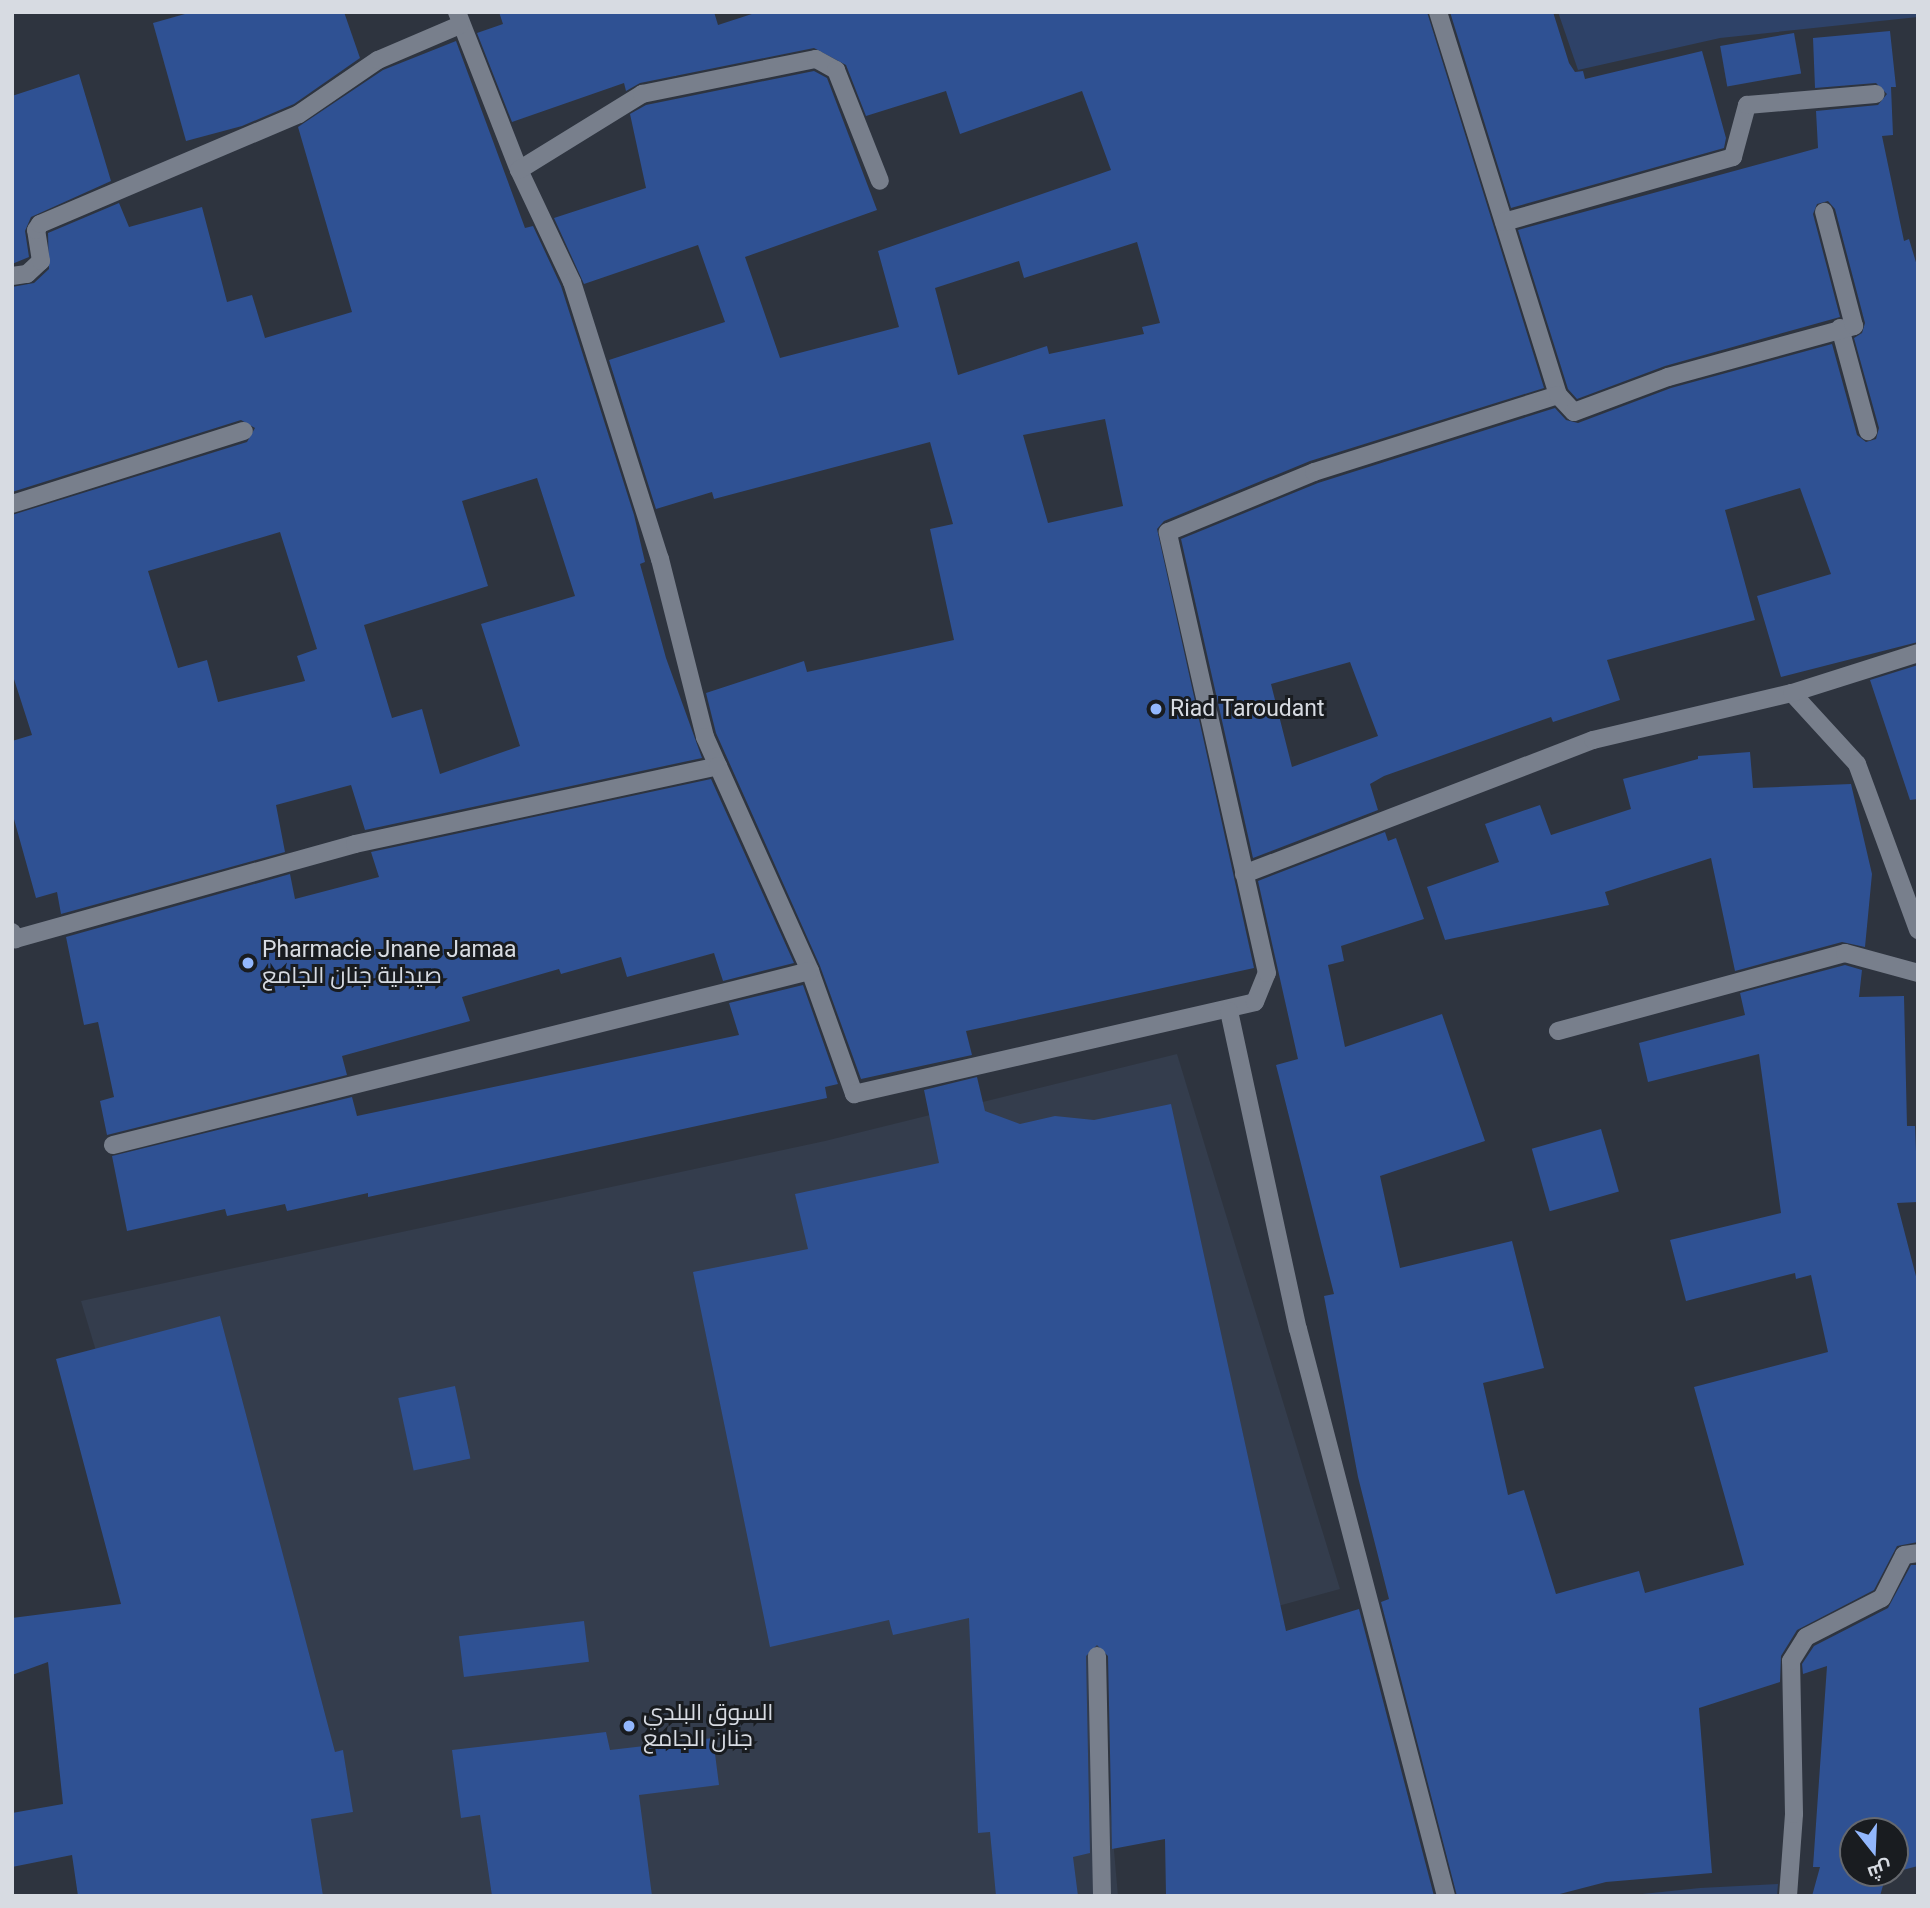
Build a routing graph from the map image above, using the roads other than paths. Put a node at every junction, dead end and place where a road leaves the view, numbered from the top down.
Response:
1 (1438, 12) edge
2 (459, 19) edge
3 (1876, 94) dead end
4 (519, 170) junction
5 (880, 181) dead end
6 (1824, 212) dead end
7 (1504, 222) junction
8 (12, 276) edge
9 (1840, 328) junction
10 (1558, 395) junction
11 (244, 431) dead end
12 (1868, 431) dead end
13 (12, 504) edge
14 (1918, 653) edge
15 (1792, 693) junction
16 (718, 766) junction
17 (1244, 874) junction
18 (1918, 930) edge
19 (12, 933) edge
20 (810, 971) junction
21 (1918, 973) edge
22 (1229, 1011) junction
23 (1558, 1031) dead end
24 (113, 1145) dead end
25 (1918, 1553) edge
26 (1097, 1656) dead end
27 (1102, 1896) edge
28 (1446, 1896) edge
29 (1788, 1896) edge

1 - 7 street
2 - 4 street
2 - 8 street
3 - 7 street
4 - 5 street
4 - 16 street
6 - 9 street
7 - 10 street
9 - 10 street
9 - 12 street
10 - 17 street
11 - 13 street
14 - 15 street
15 - 17 street
15 - 18 street
16 - 19 street
16 - 20 street
17 - 22 street
20 - 22 street
20 - 24 street
21 - 23 street
22 - 28 street
25 - 29 street
26 - 27 street

